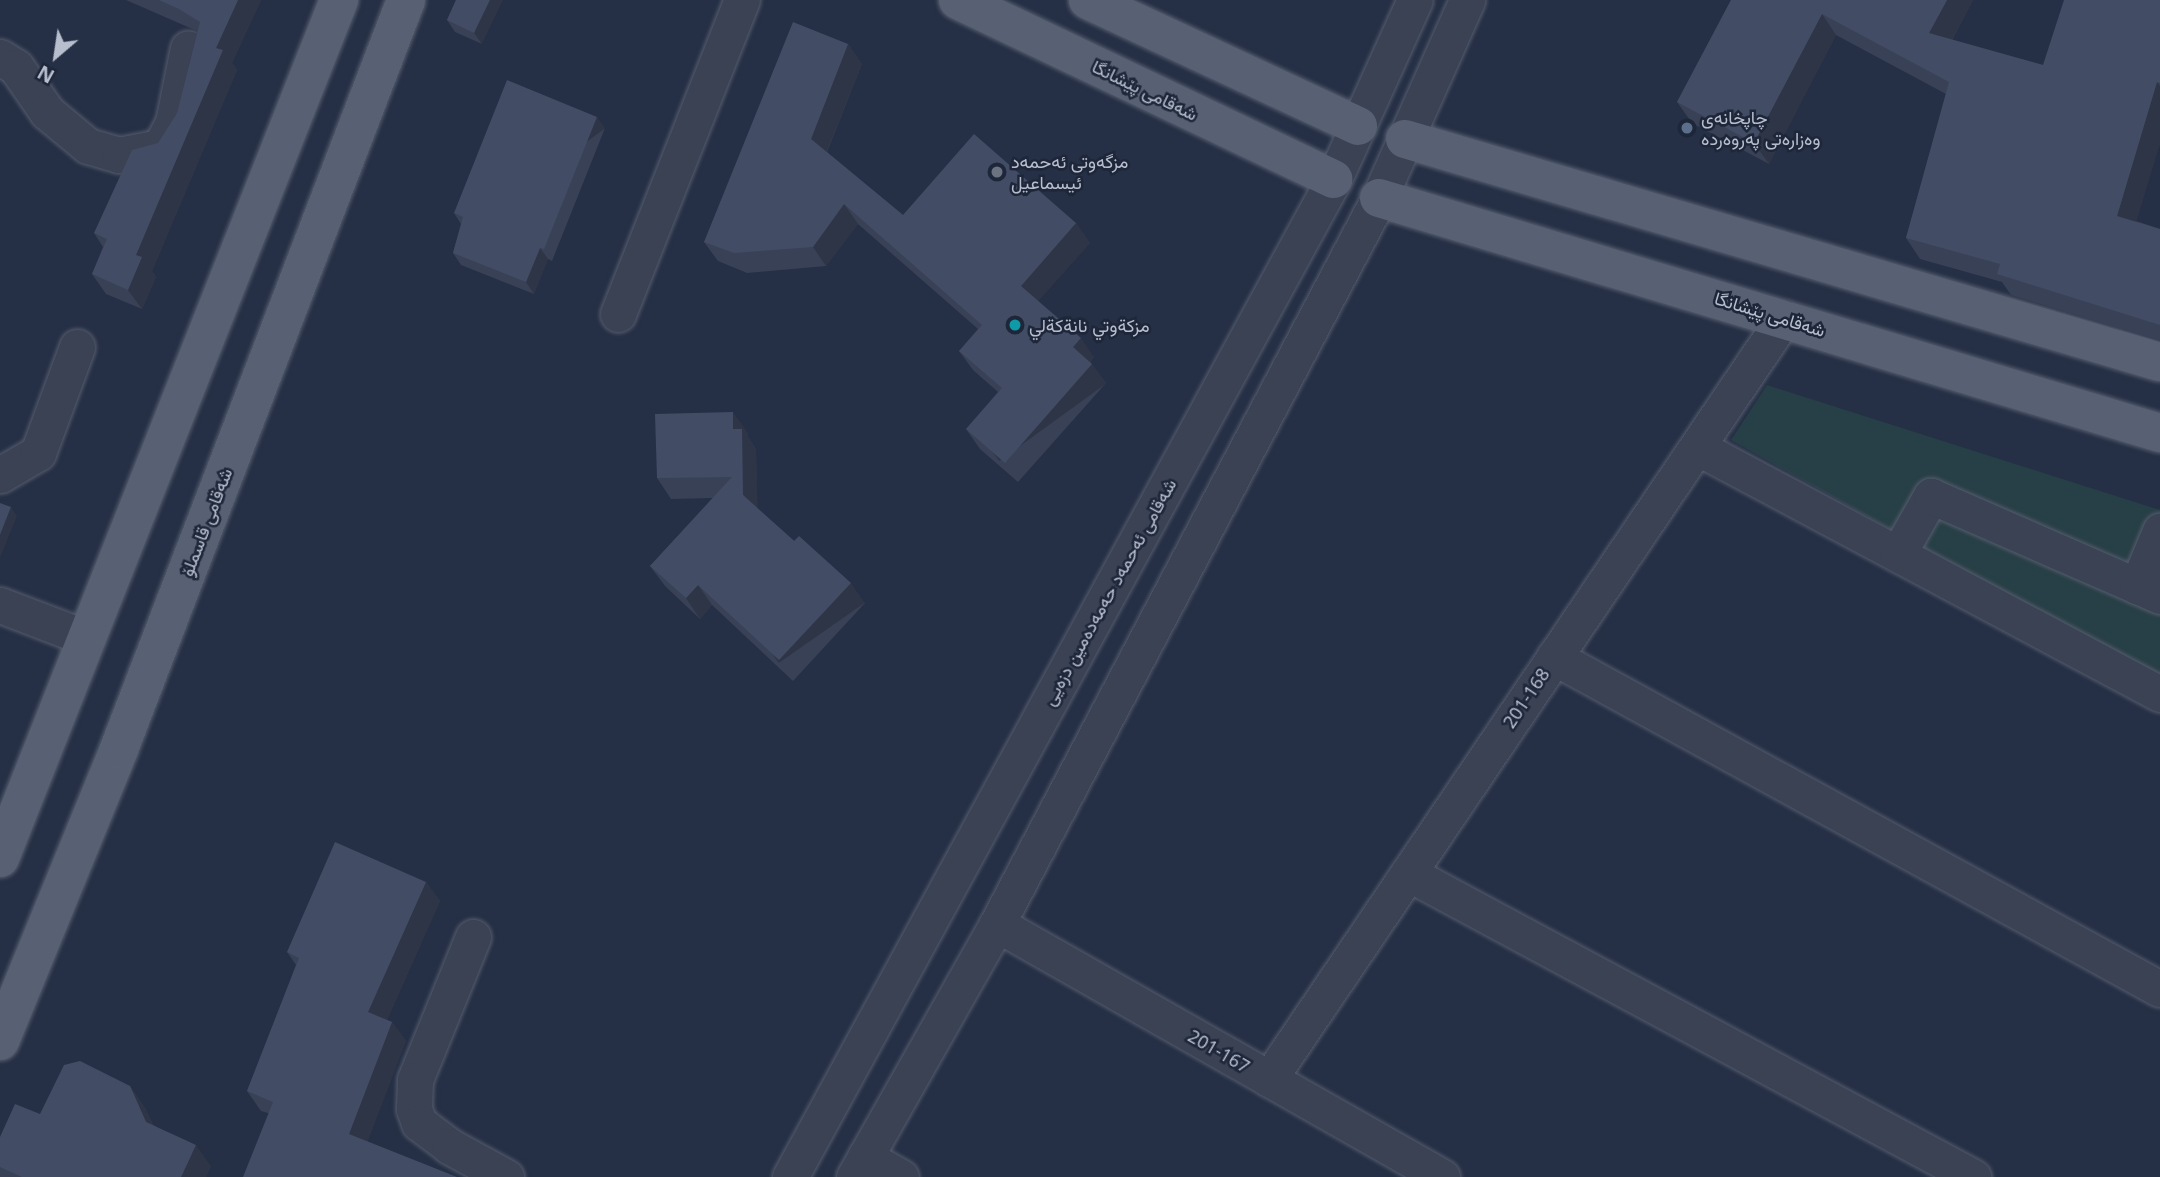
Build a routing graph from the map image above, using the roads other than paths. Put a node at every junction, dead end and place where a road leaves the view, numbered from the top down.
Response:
1 (340, 0) edge
2 (406, 0) edge
3 (742, 0) edge
4 (958, 0) edge
5 (1088, 0) edge
6 (1415, 0) edge
7 (1467, 0) edge
8 (188, 48) dead end
9 (0, 57) edge
10 (1311, 105) junction
11 (1358, 126) junction
12 (1405, 139) junction
13 (1448, 153) junction
14 (1290, 159) junction
15 (1334, 179) junction
16 (1379, 198) junction
17 (1433, 214) junction
18 (618, 314) dead end
19 (1784, 318) junction
20 (78, 347) dead end
21 (2160, 362) edge
22 (2160, 433) edge
23 (1697, 447) junction
24 (0, 475) edge
25 (2160, 531) edge
26 (1898, 554) junction
27 (2149, 591) edge
28 (0, 605) edge
29 (87, 638) junction
30 (1554, 657) junction
31 (2160, 694) edge
32 (0, 858) edge
33 (1408, 873) junction
34 (997, 924) junction
35 (473, 937) dead end
36 (2160, 989) edge
37 (0, 1041) edge
38 (1269, 1079) junction
39 (860, 1167) edge
40 (506, 1177) edge
41 (790, 1177) edge
42 (901, 1177) edge
43 (1442, 1177) edge
44 (1973, 1177) edge

1 - 29 main road
2 - 37 main road, شەقامی قاسملۆ
3 - 18 street
4 - 14 main road, شەقامی پێشانگا
5 - 10 main road
6 - 11 street, شەقامی ئەحمەد حەمەدەمین دزەیی
7 - 12 street
8 - 9 street
10 - 11 main road
10 - 14 main road
11 - 15 street, شەقامی ئەحمەد حەمەدەمین دزەیی
12 - 13 main road
12 - 16 street
13 - 17 main road
13 - 21 main road
14 - 15 main road, شەقامی پێشانگا
15 - 41 street, شەقامی ئەحمەد حەمەدەمین دزەیی
16 - 17 main road, شەقامی پێشانگا
16 - 34 street
17 - 19 main road, شەقامی پێشانگا
19 - 22 main road, شەقامی پێشانگا
19 - 23 street, 201-168
20 - 24 street
23 - 26 street
23 - 30 street, 201-168
25 - 27 street
26 - 27 street
26 - 31 street
28 - 29 street
29 - 32 main road
30 - 33 street, 201-168
30 - 36 street
33 - 38 street, 201-168
33 - 44 street
34 - 38 street, 201-167
34 - 39 street
35 - 40 street
38 - 43 street, 201-167
39 - 42 street

